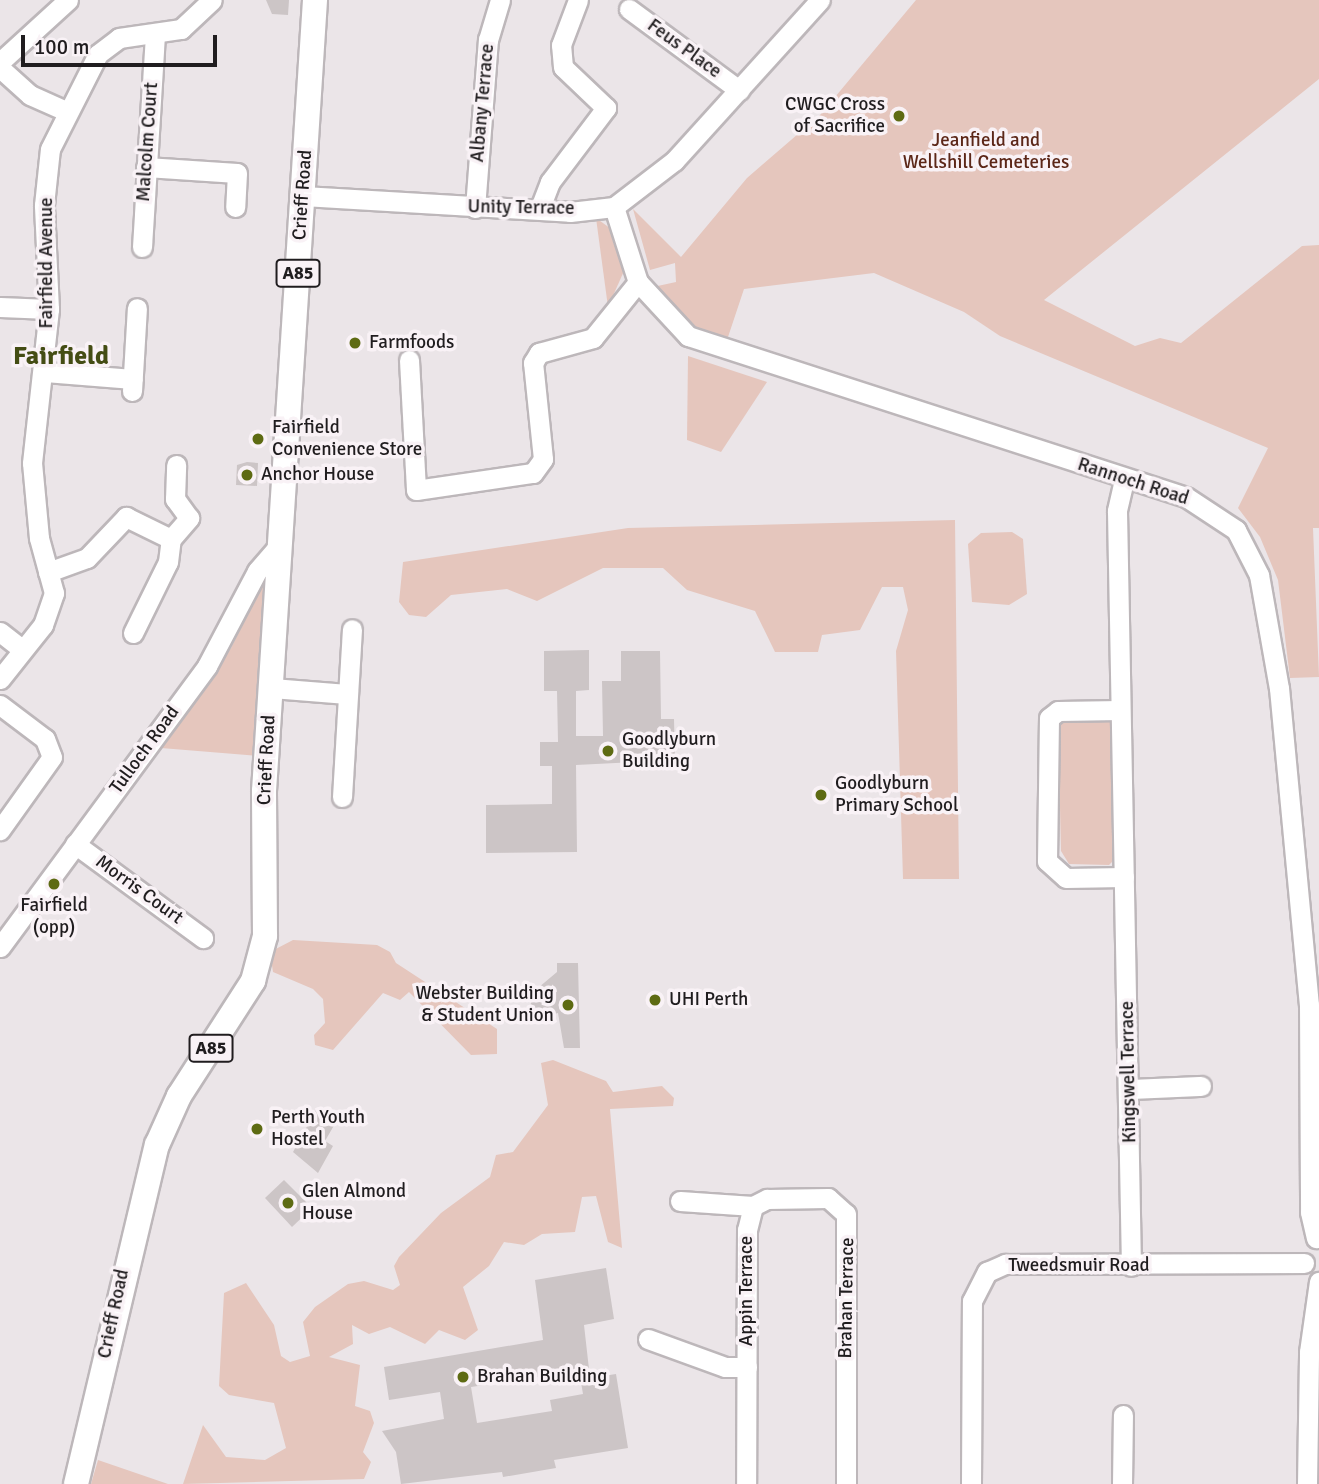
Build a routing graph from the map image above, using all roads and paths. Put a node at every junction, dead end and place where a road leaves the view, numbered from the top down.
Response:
1 (68, 0) edge
2 (212, 0) edge
3 (315, 0) edge
4 (500, 0) edge
5 (578, 0) edge
6 (820, 0) edge
7 (629, 9) dead end
8 (155, 36) junction
9 (0, 65) edge
10 (739, 90) junction
11 (66, 111) junction
12 (146, 167) junction
13 (303, 196) junction
14 (235, 207) dead end
15 (614, 207) junction
16 (475, 208) junction
17 (540, 208) junction
18 (142, 247) dead end
19 (638, 282) junction
20 (0, 307) edge
21 (137, 308) dead end
22 (49, 309) junction
23 (409, 360) dead end
24 (45, 372) junction
25 (176, 465) dead end
26 (1124, 480) junction
27 (171, 539) junction
28 (278, 547) junction
29 (48, 572) junction
30 (352, 629) dead end
31 (0, 632) edge
32 (133, 633) dead end
33 (22, 649) junction
34 (0, 679) edge
35 (272, 688) junction
36 (347, 694) junction
37 (0, 705) edge
38 (1120, 710) junction
39 (342, 797) dead end
40 (0, 830) edge
41 (75, 844) junction
42 (1124, 877) junction
43 (203, 938) dead end
44 (2, 939) edge
45 (1201, 1086) dead end
46 (1129, 1089) junction
47 (680, 1201) dead end
48 (753, 1206) junction
49 (1317, 1238) edge
50 (1304, 1263) junction
51 (1131, 1266) junction
52 (1319, 1276) edge
53 (1319, 1282) edge
54 (670, 1327) dead end
55 (648, 1339) dead end
56 (673, 1348) junction
57 (747, 1367) junction
58 (1123, 1416) dead end
59 (76, 1484) edge
60 (746, 1484) edge
61 (846, 1484) edge
62 (971, 1484) edge
63 (1122, 1484) edge
64 (1307, 1484) edge

1 - 9 street
2 - 8 street, Fairfield Avenue
3 - 13 main road, Crieff Road / A85
4 - 16 street, Albany Terrace
5 - 17 street
6 - 10 street
7 - 10 street, Feus Place
8 - 11 street, Fairfield Avenue
8 - 12 street, Malcolm Court
9 - 11 street
10 - 15 street
11 - 22 street, Fairfield Avenue
12 - 14 street
12 - 18 street, Malcolm Court
13 - 16 street, Unity Terrace
13 - 28 main road, Crieff Road / A85
15 - 17 street, Unity Terrace
15 - 19 street, Rannoch Road
16 - 17 street, Unity Terrace
19 - 23 street
19 - 26 street, Rannoch Road
20 - 22 street
21 - 24 street
22 - 24 street, Fairfield Avenue
24 - 29 street, Fairfield Avenue
25 - 27 street
26 - 38 street, Kingswell Terrace
26 - 49 street, Rannoch Road
27 - 29 street
27 - 32 street
28 - 35 main road, Crieff Road / A85
28 - 41 street, Tulloch Road
29 - 33 street, Fairfield Avenue
30 - 36 street
31 - 33 street
33 - 34 street, Fairfield Avenue
35 - 36 street
35 - 59 main road, Crieff Road / A85
36 - 39 street
37 - 40 street
38 - 42 street, Kingswell Terrace
38 - 42 street
41 - 43 street, Morris Court
41 - 44 street, Tulloch Road
42 - 46 street, Kingswell Terrace
45 - 46 street
46 - 51 street, Kingswell Terrace
47 - 48 street
48 - 57 street, Appin Terrace
48 - 61 street, Brahan Terrace
49 - 50 street, Rannoch Road
50 - 51 street, Tweedsmuir Road
50 - 52 street
51 - 62 street, Tweedsmuir Road
53 - 64 street
54 - 56 street
55 - 56 street, Appin Terrace
56 - 57 street, Appin Terrace
57 - 60 street, Appin Terrace
58 - 63 street

